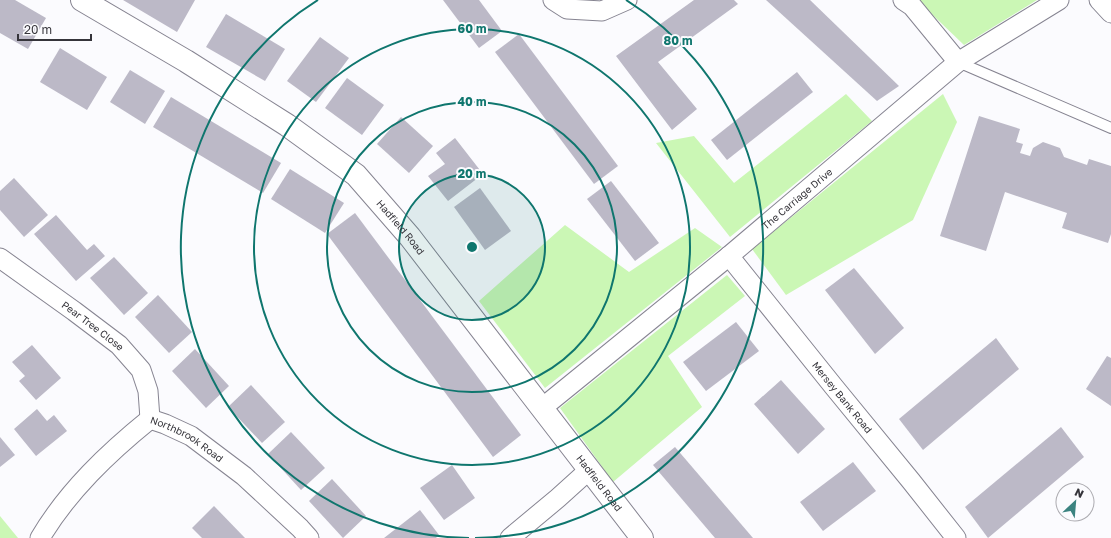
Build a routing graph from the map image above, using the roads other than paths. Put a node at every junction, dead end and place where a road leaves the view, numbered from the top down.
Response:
1 (82, 0) edge
2 (553, 0) edge
3 (627, 0) edge
4 (903, 0) edge
5 (1059, 0) edge
6 (1099, 0) edge
7 (1111, 13) edge
8 (958, 62) junction
9 (1111, 128) edge
10 (729, 256) junction
11 (0, 258) edge
12 (542, 408) junction
13 (150, 419) junction
14 (589, 470) junction
15 (40, 538) edge
16 (308, 538) edge
17 (510, 538) edge
18 (642, 538) edge
19 (956, 538) edge

1 - 12 street, Hadfield Road
2 - 3 street
4 - 8 street
5 - 8 street, The Carriage Drive
6 - 7 street
8 - 9 lane
8 - 10 street, The Carriage Drive
10 - 12 street, The Carriage Drive
10 - 19 street, Mersey Bank Road
11 - 13 street, Pear Tree Close
12 - 14 street, Hadfield Road
13 - 15 street, Northbrook Road
13 - 16 street, Northbrook Road
14 - 17 street
14 - 18 street, Hadfield Road

